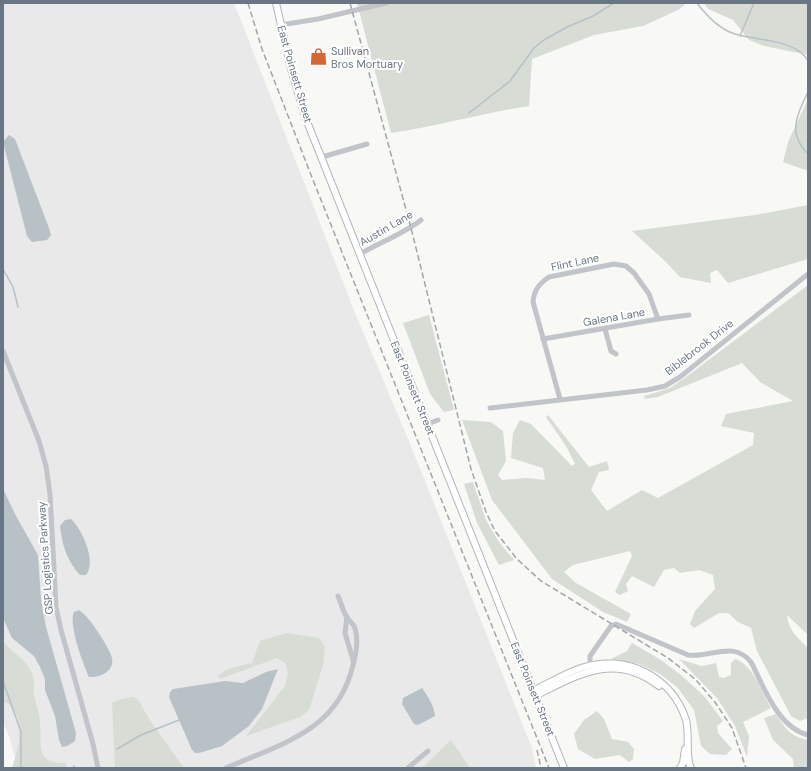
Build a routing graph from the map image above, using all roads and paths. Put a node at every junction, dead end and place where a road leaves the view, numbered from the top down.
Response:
1 (276, 3) edge
2 (386, 3) edge
3 (280, 25) junction
4 (367, 144) dead end
5 (322, 157) junction
6 (421, 220) dead end
7 (360, 254) junction
8 (808, 274) edge
9 (689, 315) dead end
10 (658, 319) junction
11 (605, 329) junction
12 (544, 339) junction
13 (3, 350) edge
14 (616, 354) dead end
15 (560, 399) junction
16 (490, 408) dead end
17 (438, 420) dead end
18 (428, 424) junction
19 (338, 596) dead end
20 (347, 617) junction
21 (354, 663) junction
22 (590, 668) junction
23 (536, 693) junction
24 (808, 735) edge
25 (428, 751) dead end
26 (98, 768) edge
27 (226, 768) edge
28 (408, 768) edge
29 (564, 768) edge
30 (680, 768) edge
31 (692, 768) edge

1 - 3 main road, East Poinsett Street
2 - 3 street
3 - 5 main road, East Poinsett Street
4 - 5 street
5 - 7 main road, East Poinsett Street
6 - 7 street, Austin Lane
7 - 18 main road, East Poinsett Street
8 - 15 street, Biblebrook Drive
9 - 10 street, Galena Lane
10 - 11 street, Galena Lane
10 - 12 street, Flint Lane
11 - 12 street, Galena Lane
11 - 14 street
12 - 15 street, Flint Lane
13 - 26 street, GSP Logistics Parkway
15 - 16 street, Biblebrook Drive
17 - 18 street
18 - 23 main road, East Poinsett Street
19 - 20 street
20 - 21 street
20 - 21 street
21 - 27 street
22 - 23 main road
22 - 24 street
22 - 30 main road
22 - 31 main road
23 - 29 main road, East Poinsett Street
25 - 28 street

